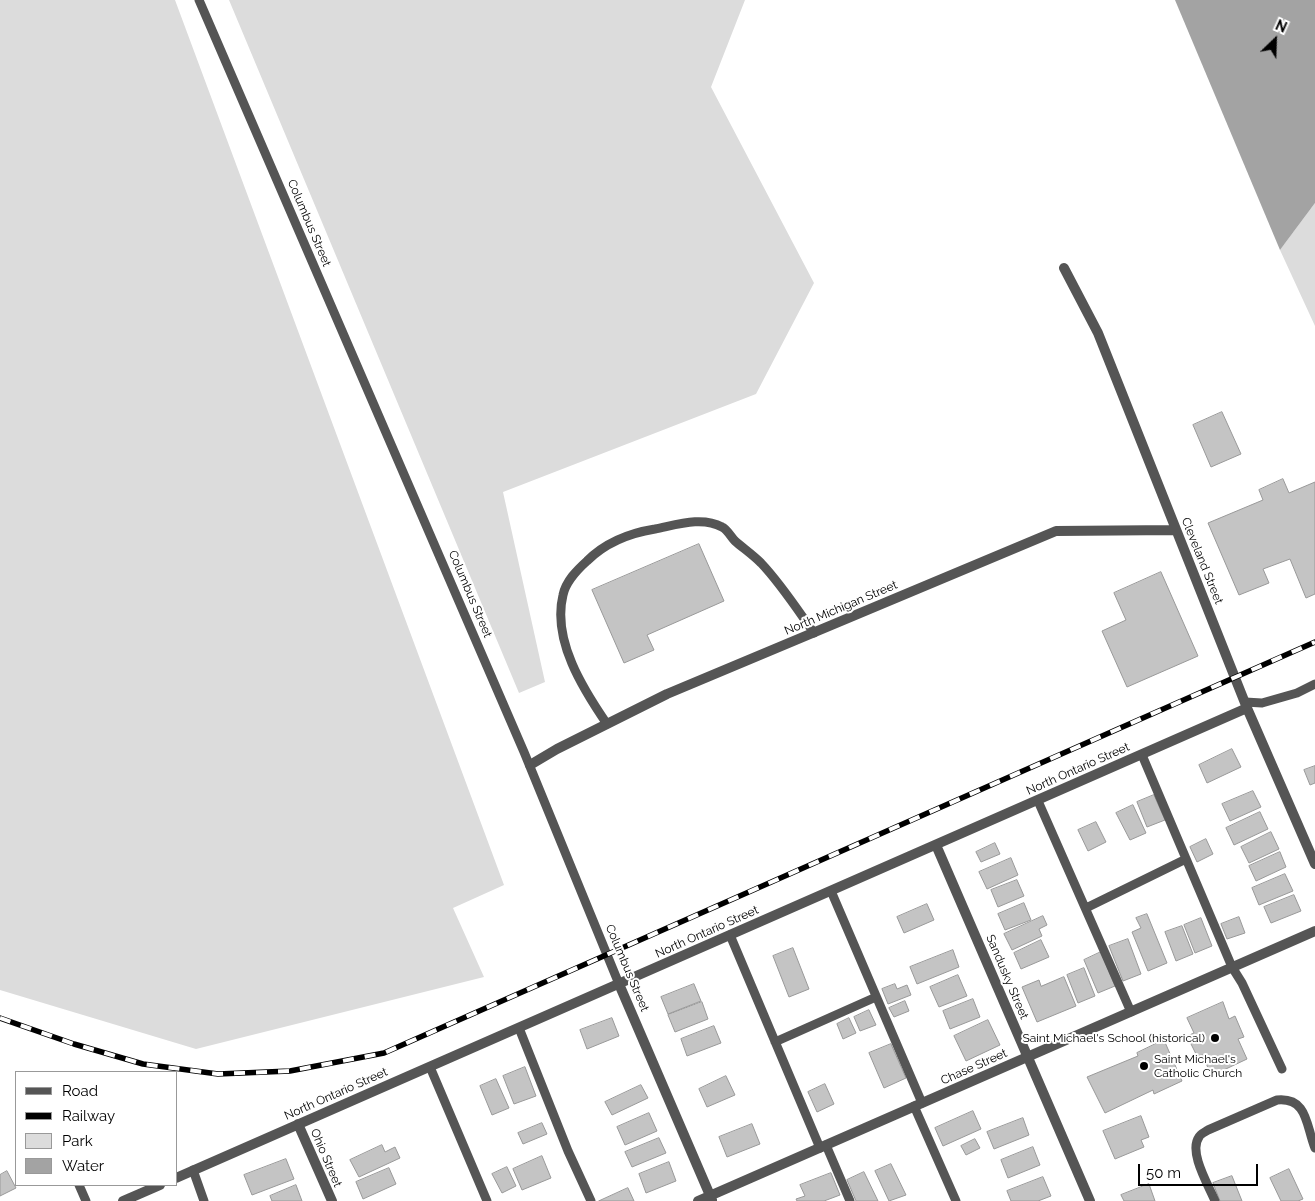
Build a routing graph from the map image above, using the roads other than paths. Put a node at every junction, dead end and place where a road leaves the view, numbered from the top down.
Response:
1 (199, 0) edge
2 (1064, 268) dead end
3 (1176, 530) junction
4 (814, 633) junction
5 (1315, 684) edge
6 (1246, 705) junction
7 (607, 724) junction
8 (1142, 755) junction
9 (530, 765) junction
10 (1038, 801) junction
11 (936, 845) junction
12 (1186, 859) junction
13 (1315, 864) edge
14 (831, 891) junction
15 (1086, 908) junction
16 (1315, 931) edge
17 (730, 935) junction
18 (1232, 968) junction
19 (619, 984) junction
20 (876, 996) junction
21 (1131, 1012) junction
22 (519, 1028) junction
23 (775, 1042) junction
24 (1028, 1057) junction
25 (430, 1067) junction
26 (1282, 1069) dead end
27 (918, 1105) junction
28 (298, 1124) junction
29 (823, 1146) junction
30 (1315, 1148) edge
31 (193, 1170) junction
32 (178, 1177) edge
33 (79, 1186) edge
34 (158, 1186) edge
35 (711, 1198) edge
36 (86, 1201) edge
37 (123, 1201) edge
38 (204, 1201) edge
39 (332, 1201) edge
40 (487, 1201) edge
41 (591, 1201) edge
42 (698, 1201) edge
43 (850, 1201) edge
44 (956, 1201) edge
45 (1090, 1201) edge
46 (1216, 1201) edge

1 - 9 lane, Columbus Street
2 - 3 street, Cleveland Street
3 - 4 street, North Michigan Street
3 - 6 street, Cleveland Street
4 - 7 street, North Michigan Street
4 - 7 lane
5 - 6 lane
6 - 8 street, North Ontario Street
6 - 13 street, Cleveland Street
7 - 9 street, North Michigan Street
8 - 10 street, North Ontario Street
8 - 12 lane
9 - 19 lane, Columbus Street
10 - 11 street, North Ontario Street
10 - 15 lane
11 - 14 street, North Ontario Street
11 - 24 street, Sandusky Street
12 - 15 lane
12 - 18 lane
14 - 17 street, North Ontario Street
14 - 20 lane
15 - 21 lane
16 - 18 street, Chase Street
17 - 19 street, North Ontario Street
17 - 23 lane
18 - 21 street, Chase Street
18 - 26 lane
19 - 22 street, North Ontario Street
19 - 35 street, Columbus Street
20 - 23 lane
20 - 27 lane
21 - 24 street, Chase Street
22 - 25 street, North Ontario Street
22 - 41 lane
23 - 29 lane
24 - 27 street, Chase Street
24 - 45 street, Sandusky Street
25 - 28 street, North Ontario Street
25 - 40 lane
27 - 29 street, Chase Street
27 - 44 lane
28 - 31 street, North Ontario Street
28 - 39 street, Ohio Street
29 - 35 street, Chase Street
29 - 43 lane
30 - 46 lane
31 - 32 street, North Ontario Street
31 - 38 lane
33 - 36 lane
34 - 37 street
35 - 42 street, Chase Street

